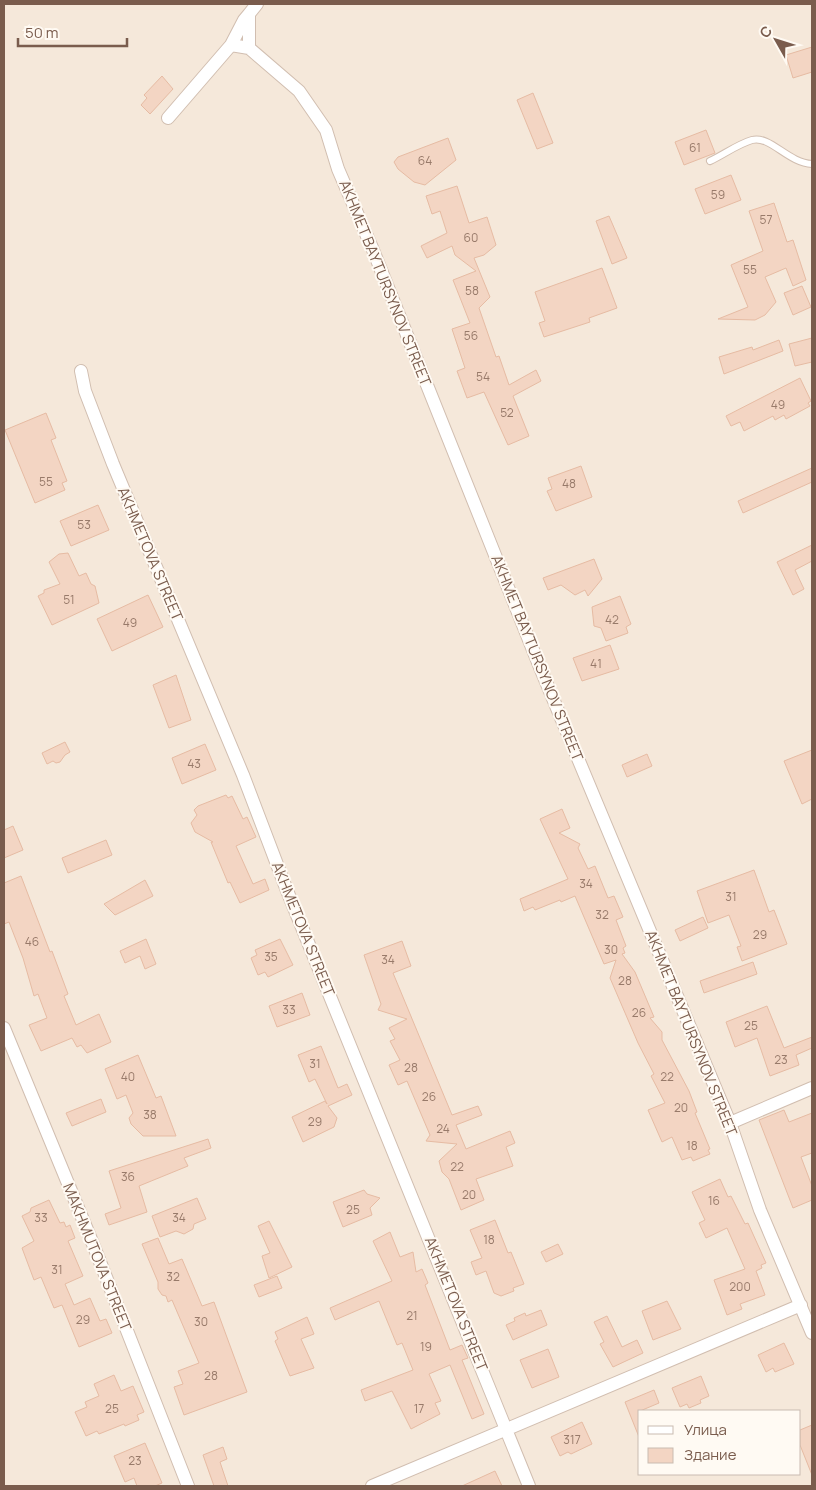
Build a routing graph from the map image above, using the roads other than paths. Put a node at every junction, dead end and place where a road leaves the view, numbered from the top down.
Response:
1 (257, 4) edge
2 (249, 14) junction
3 (231, 45) junction
4 (249, 48) junction
5 (168, 118) dead end
6 (710, 161) dead end
7 (812, 164) edge
8 (81, 371) dead end
9 (4, 1028) edge
10 (812, 1088) edge
11 (730, 1123) junction
12 (806, 1310) edge
13 (812, 1333) edge
14 (506, 1429) junction
15 (188, 1486) edge
16 (372, 1486) edge
17 (529, 1486) edge

1 - 2 street
2 - 3 street
2 - 4 street
3 - 4 street
3 - 5 street
4 - 11 street, AKHMET BAYTURSYNOV STREET
6 - 7 lane
8 - 14 street, AKHMETOVA STREET
9 - 15 street, MAKHMUTOVA STREET
10 - 11 street
11 - 12 street, AKHMET BAYTURSYNOV STREET
12 - 13 street, AKHMET BAYTURSYNOV STREET
12 - 14 street
14 - 16 street
14 - 17 street, AKHMETOVA STREET

